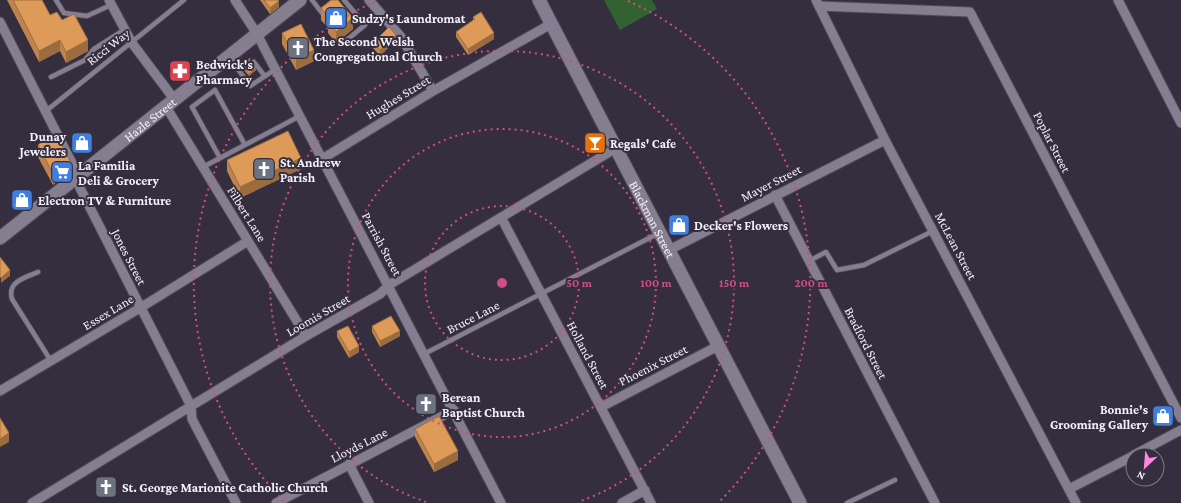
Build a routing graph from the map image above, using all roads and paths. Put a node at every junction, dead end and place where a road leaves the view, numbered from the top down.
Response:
1 (56, 0) edge
2 (184, 0) edge
3 (235, 0) edge
4 (300, 0) edge
5 (312, 0) edge
6 (344, 0) edge
7 (369, 0) edge
8 (539, 0) edge
9 (1118, 0) edge
10 (110, 2) edge
11 (817, 3) edge
12 (332, 4) edge
13 (0, 22) edge
14 (551, 24) junction
15 (124, 30) junction
16 (258, 34) junction
17 (132, 43) junction
18 (342, 44) dead end
19 (228, 56) junction
20 (252, 64) edge
21 (276, 69) junction
22 (264, 75) junction
23 (51, 77) dead end
24 (433, 91) junction
25 (170, 102) junction
26 (46, 110) junction
27 (300, 116) junction
28 (1181, 123) edge
29 (886, 140) junction
30 (245, 145) junction
31 (616, 148) junction
32 (220, 158) junction
33 (322, 159) junction
34 (203, 167) junction
35 (76, 178) junction
36 (775, 195) junction
37 (502, 219) junction
38 (933, 231) junction
39 (659, 232) junction
40 (0, 238) edge
41 (248, 241) junction
42 (669, 250) junction
43 (809, 261) junction
44 (38, 272) dead end
45 (389, 285) junction
46 (541, 294) junction
47 (140, 308) junction
48 (306, 336) junction
49 (718, 346) junction
50 (424, 354) junction
51 (51, 361) junction
52 (0, 391) edge
53 (191, 406) junction
54 (600, 407) junction
55 (454, 410) junction
56 (1181, 418) edge
57 (1181, 430) edge
58 (1149, 447) edge
59 (1125, 460) edge
60 (349, 464) junction
61 (895, 480) dead end
62 (1069, 489) junction
63 (645, 490) junction
64 (32, 503) edge
65 (236, 503) edge
66 (276, 503) edge
67 (369, 503) edge
68 (501, 503) edge
69 (622, 503) edge
70 (651, 503) edge
71 (800, 503) edge
72 (847, 503) edge
73 (935, 503) edge
74 (1076, 503) edge

1 - 10 lane
2 - 17 lane, Ricci Way
3 - 16 street, Parrish Street
4 - 16 main road, Hazle Street
5 - 12 lane
6 - 18 lane
7 - 24 street
8 - 14 main road, Blackman Street
9 - 28 street
10 - 15 street, Filbert Lane
11 - 29 street, McLean Street
11 - 56 street, Poplar Street
13 - 26 street, Jones Street
14 - 24 street, Hughes Street
14 - 31 main road, Blackman Street
15 - 17 street, Filbert Lane
15 - 23 lane
16 - 19 main road, Hazle Street
16 - 21 street, Parrish Street
17 - 25 street, Filbert Lane
17 - 26 lane, Ricci Way
19 - 22 lane
19 - 25 main road, Hazle Street
20 - 22 lane
21 - 22 lane
21 - 27 street, Parrish Street
24 - 33 street, Hughes Street
25 - 34 street, Filbert Lane
25 - 35 main road, Hazle Street
26 - 35 street, Jones Street
27 - 30 lane
27 - 33 street, Parrish Street
29 - 36 street, Mayer Street
29 - 38 street, McLean Street
30 - 32 lane
30 - 32 lane
31 - 37 street, Loomis Street
31 - 39 main road, Blackman Street
32 - 34 lane
33 - 45 street, Parrish Street
34 - 41 street, Filbert Lane
35 - 40 main road, Hazle Street
35 - 47 street, Jones Street
36 - 42 street, Mayer Street
36 - 43 street, Bradford Street
37 - 45 street, Loomis Street
37 - 46 street, Holland Street
38 - 43 lane
38 - 62 street, McLean Street
39 - 42 main road, Blackman Street
39 - 46 lane, Bruce Lane
41 - 47 street, Essex Lane
41 - 48 street, Filbert Lane
42 - 49 main road, Blackman Street
43 - 73 street, Bradford Street
44 - 51 lane
45 - 48 street, Loomis Street
45 - 50 street, Parrish Street
46 - 50 lane, Bruce Lane
46 - 54 street, Holland Street
47 - 51 street, Essex Lane
47 - 53 street, Jones Street
48 - 53 street, Loomis Street
49 - 54 street, Phoenix Street
49 - 71 main road, Blackman Street
50 - 55 street, Parrish Street
51 - 52 street, Essex Lane
53 - 64 street, Loomis Street
53 - 65 street, Jones Street
54 - 63 street, Holland Street
55 - 60 street, Lloyds Lane
55 - 68 street, Parrish Street
57 - 58 street
59 - 62 street
60 - 66 street, Lloyds Lane
60 - 67 street
61 - 72 lane
62 - 74 street, McLean Street
63 - 69 street
63 - 70 street, Holland Street

